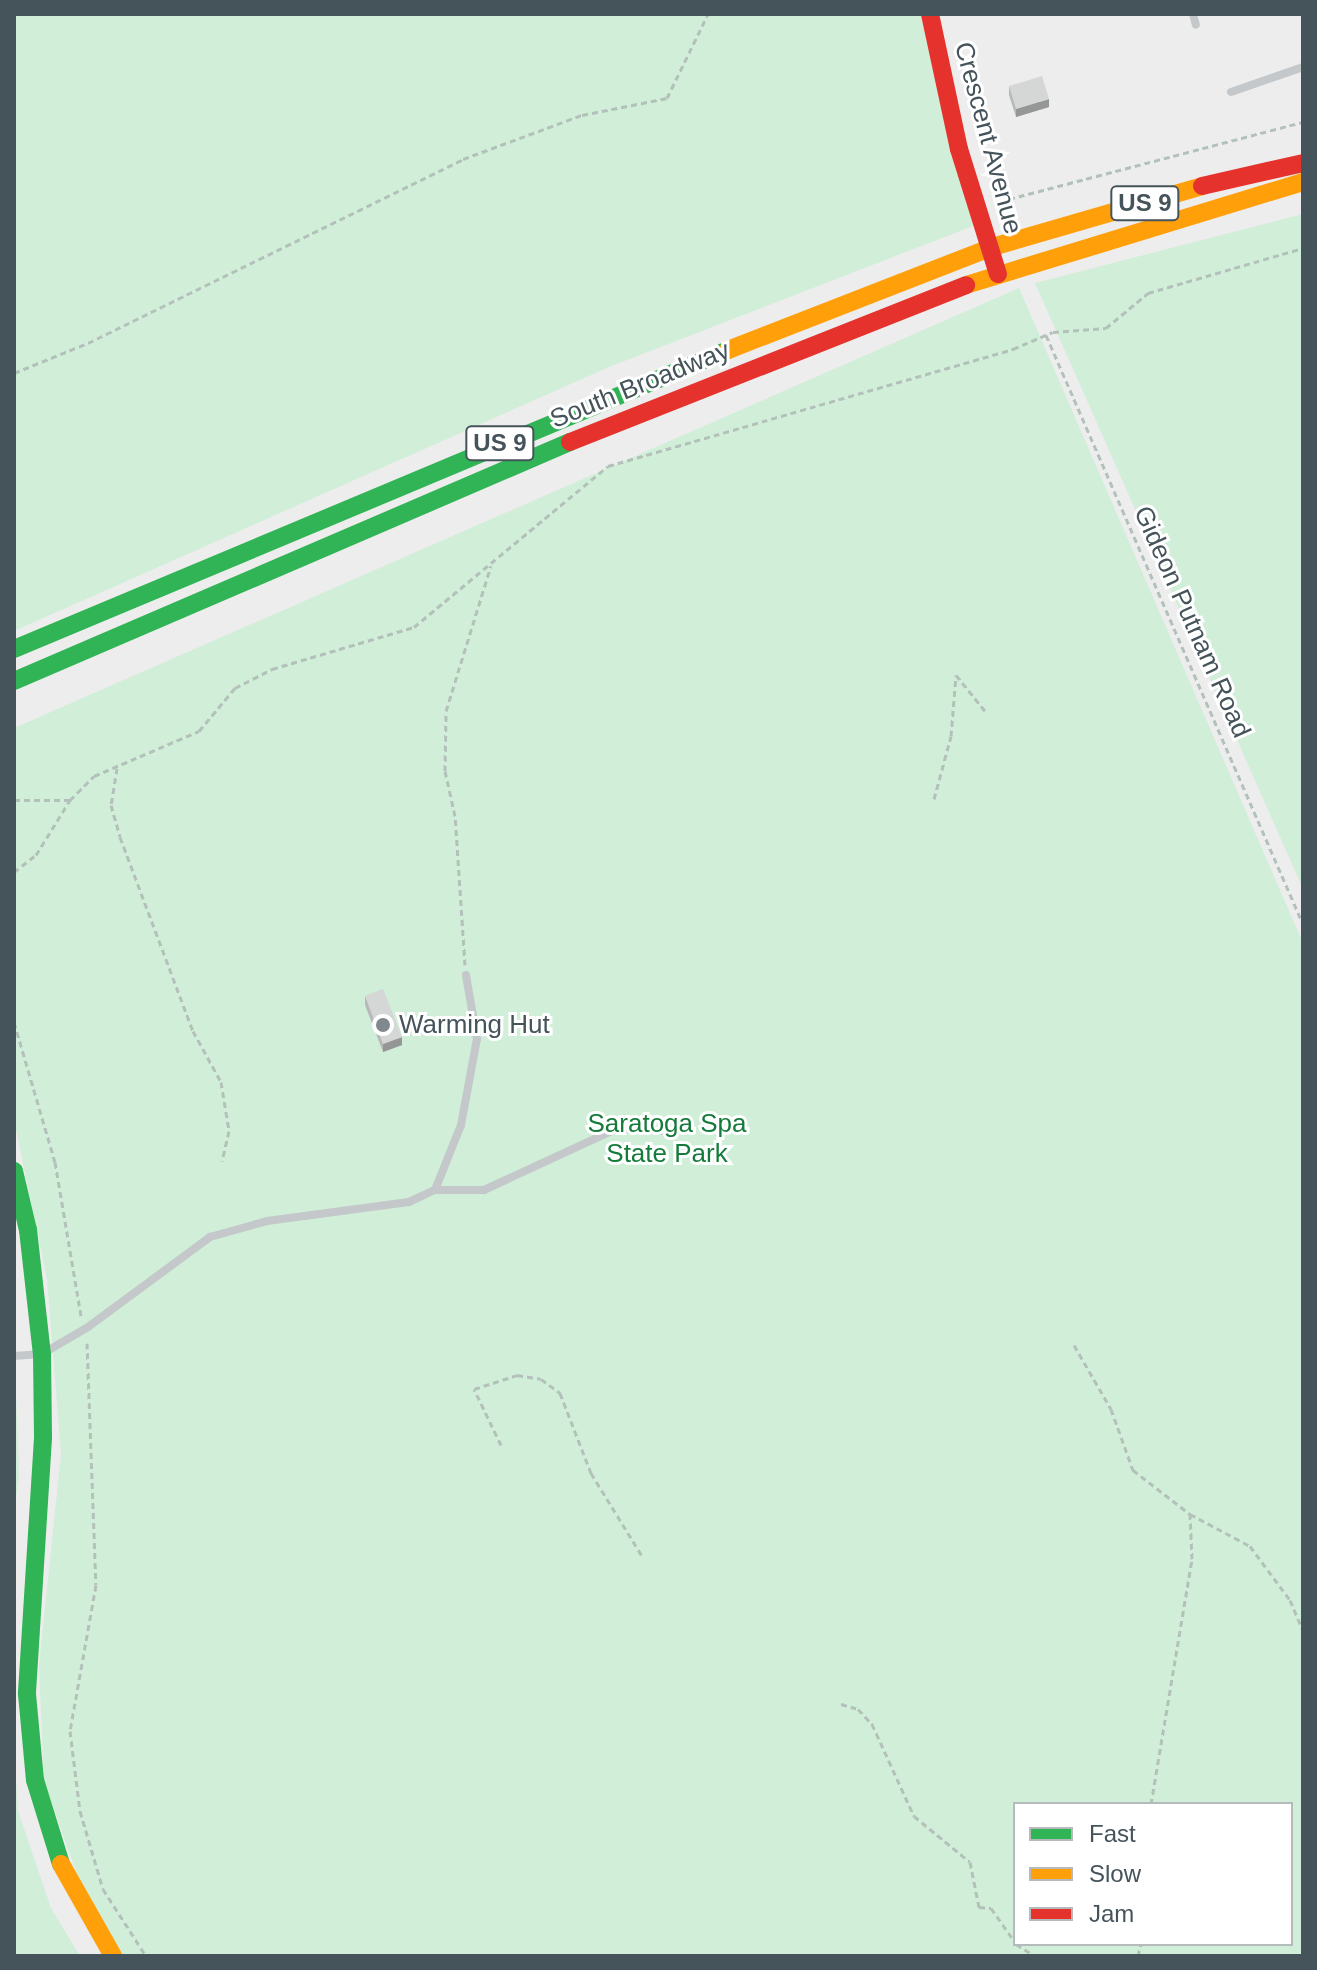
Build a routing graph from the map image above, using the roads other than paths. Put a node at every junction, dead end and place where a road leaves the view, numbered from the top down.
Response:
1 (930, 14) edge
2 (1193, 14) edge
3 (1196, 25) dead end
4 (1303, 67) edge
5 (1231, 92) dead end
6 (1303, 163) edge
7 (1303, 182) edge
8 (989, 248) junction
9 (998, 274) junction
10 (14, 649) edge
11 (14, 681) edge
12 (466, 975) road end
13 (665, 1131) dead end
14 (14, 1171) edge
15 (435, 1190) junction
16 (42, 1354) junction
17 (14, 1356) edge
18 (113, 1956) edge

1 - 8 main road, Crescent Avenue
2 - 3 lane
4 - 5 lane
6 - 8 main road, South Broadway / US 9
7 - 9 main road, South Broadway / US 9
8 - 9 main road, Crescent Avenue
8 - 10 main road, South Broadway / US 9
9 - 11 main road, South Broadway / US 9
12 - 15 lane
13 - 15 lane
14 - 16 main road
15 - 16 lane
16 - 17 lane
16 - 18 main road

